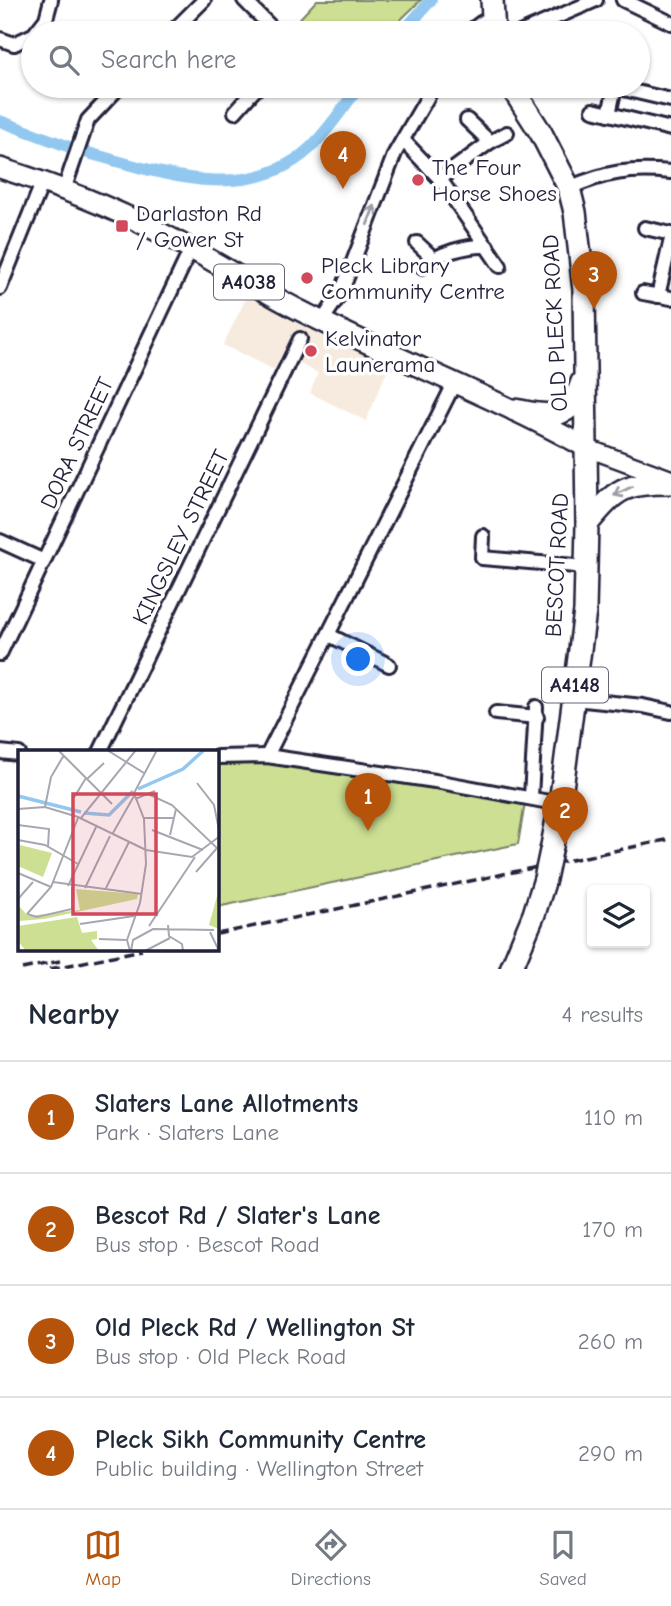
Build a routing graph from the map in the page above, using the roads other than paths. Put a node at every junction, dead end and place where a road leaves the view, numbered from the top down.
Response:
1 (51, 0) edge
2 (204, 0) edge
3 (244, 0) edge
4 (596, 0) edge
5 (623, 0) edge
6 (44, 21) edge
7 (183, 21) edge
8 (265, 21) edge
9 (548, 21) edge
10 (671, 23) edge
11 (0, 40) edge
12 (21, 40) edge
13 (650, 95) edge
14 (108, 98) edge
15 (244, 98) edge
16 (428, 98) edge
17 (518, 98) edge
18 (611, 98) edge
19 (671, 100) edge
20 (593, 110) dead end
21 (234, 112) dead end
22 (609, 114) junction
23 (467, 120) dead end
24 (671, 129) edge
25 (506, 133) dead end
26 (402, 139) junction
27 (490, 142) junction
28 (670, 167) edge
29 (0, 169) edge
30 (440, 179) junction
31 (43, 181) junction
32 (569, 188) junction
33 (64, 190) junction
34 (645, 228) dead end
35 (671, 237) edge
36 (417, 243) dead end
37 (487, 246) junction
38 (191, 249) junction
39 (500, 265) dead end
40 (0, 288) edge
41 (643, 293) dead end
42 (664, 297) edge
43 (322, 321) junction
44 (300, 340) dead end
45 (586, 372) junction
46 (454, 384) junction
47 (514, 410) junction
48 (587, 448) junction
49 (671, 481) edge
50 (587, 524) junction
51 (483, 536) dead end
52 (0, 541) edge
53 (44, 561) junction
54 (587, 567) junction
55 (329, 635) junction
56 (0, 654) edge
57 (389, 665) dead end
58 (574, 699) junction
59 (671, 712) edge
60 (496, 713) dead end
61 (669, 727) dead end
62 (101, 750) edge
63 (0, 752) edge
64 (18, 754) edge
65 (267, 756) junction
66 (219, 757) edge
67 (531, 797) junction
68 (560, 804) junction
69 (511, 969) edge

1 - 6 street
2 - 7 street
3 - 8 street
4 - 9 street
5 - 10 street
11 - 12 street
13 - 19 street
14 - 33 street
15 - 21 street
16 - 26 street
17 - 32 highway, OLD PLECK ROAD / A4148
18 - 22 street
20 - 22 street
22 - 24 street
23 - 27 street
25 - 27 street
26 - 30 street
43 -> 26 street
27 - 30 street
28 - 32 street
29 - 31 main road, A4038
30 - 37 street
31 - 33 main road, A4038
31 - 40 street
32 - 45 highway, OLD PLECK ROAD / A4148
33 - 38 main road, A4038
34 - 35 street
35 - 42 street
36 - 37 street
37 - 39 street
38 - 43 main road, A4038
38 - 53 street, DORA STREET
41 - 42 street
43 - 46 main road, A4038
44 - 62 street, KINGSLEY STREET
45 - 47 highway
45 - 48 highway, OLD PLECK ROAD / A4148
46 - 47 main road, A4038
46 - 55 street
47 - 48 main road, A4038
48 - 49 street
48 - 50 highway, BESCOT ROAD / A4148
49 -> 50 highway
50 - 54 highway, BESCOT ROAD / A4148
51 - 54 street
52 - 53 street
53 - 56 street, DORA STREET
54 - 58 highway, BESCOT ROAD / A4148
55 - 57 street
55 - 65 street
58 - 59 street
58 - 68 highway, BESCOT ROAD / A4148
59 - 61 street
60 - 67 street
63 - 64 street
65 - 66 street
65 - 67 street
67 - 68 street
68 - 69 highway, BESCOT ROAD / A4148, bridge

